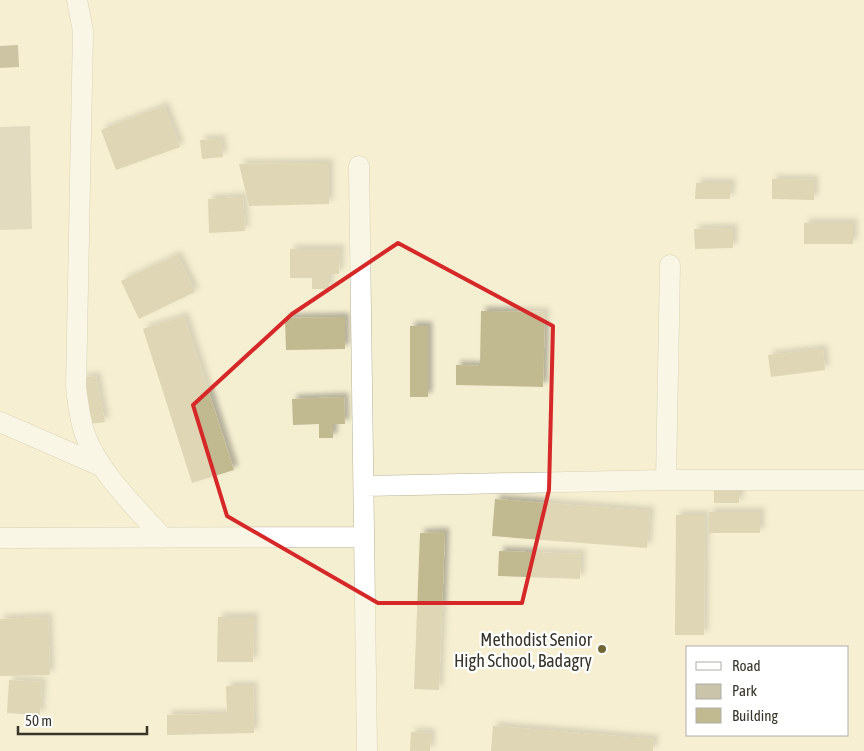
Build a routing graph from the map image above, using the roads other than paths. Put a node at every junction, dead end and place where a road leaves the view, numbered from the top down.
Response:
1 (77, 0) edge
2 (359, 166) dead end
3 (670, 265) dead end
4 (0, 422) edge
5 (101, 466) junction
6 (666, 480) junction
7 (864, 480) edge
8 (364, 486) junction
9 (364, 537) junction
10 (0, 538) edge
11 (163, 538) junction
12 (367, 751) edge

1 - 5 street
2 - 8 street
3 - 6 street
4 - 5 street
5 - 11 street
6 - 7 street
6 - 8 street
8 - 9 street
9 - 11 street
9 - 12 street
10 - 11 street

